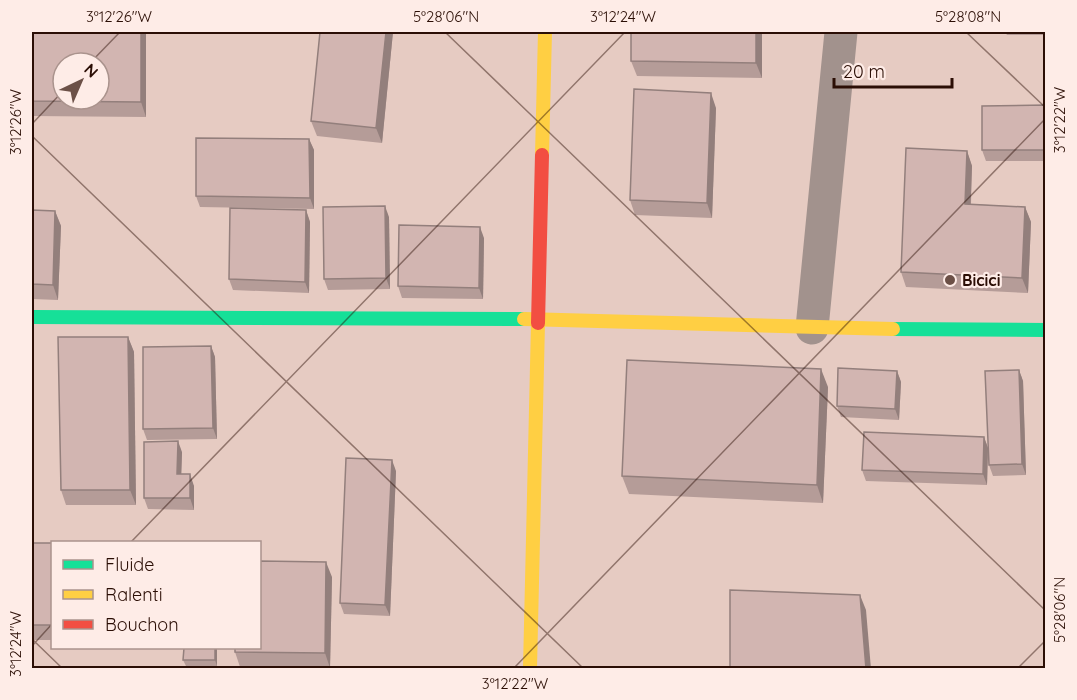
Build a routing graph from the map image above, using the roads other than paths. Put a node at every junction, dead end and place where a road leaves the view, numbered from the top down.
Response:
1 (545, 32) edge
2 (841, 32) edge
3 (32, 317) edge
4 (538, 319) junction
5 (812, 328) junction
6 (1046, 330) edge
7 (530, 669) edge

1 - 4 main road
2 - 5 street
3 - 4 main road
4 - 5 main road
4 - 7 main road
5 - 6 main road

